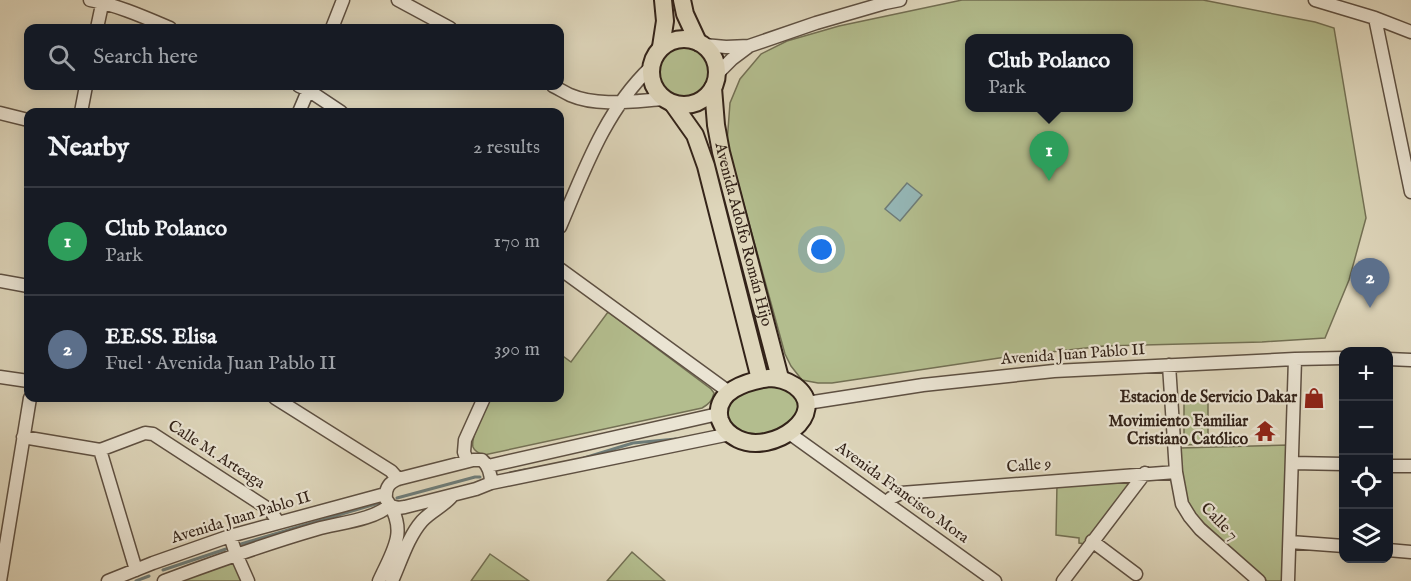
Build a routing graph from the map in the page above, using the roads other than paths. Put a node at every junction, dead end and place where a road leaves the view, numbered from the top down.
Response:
1 (343, 0) edge
2 (398, 0) edge
3 (663, 0) edge
4 (900, 0) edge
5 (1315, 0) edge
6 (98, 1) edge
7 (1339, 3) edge
8 (681, 5) edge
9 (1375, 18) junction
10 (97, 24) edge
11 (161, 24) edge
12 (334, 24) edge
13 (443, 24) edge
14 (1411, 32) edge
15 (701, 43) junction
16 (749, 46) junction
17 (661, 47) junction
18 (650, 68) junction
19 (715, 81) junction
20 (85, 90) edge
21 (305, 90) edge
22 (310, 90) edge
23 (560, 90) edge
24 (668, 101) junction
25 (620, 103) junction
26 (82, 108) edge
27 (300, 108) edge
28 (335, 108) edge
29 (0, 112) edge
30 (24, 119) edge
31 (1411, 192) edge
32 (564, 218) edge
33 (564, 272) edge
34 (0, 281) edge
35 (24, 285) edge
36 (1339, 358) edge
37 (1295, 359) junction
38 (1393, 359) edge
39 (1411, 360) edge
40 (1170, 365) junction
41 (0, 377) edge
42 (780, 378) junction
43 (760, 379) junction
44 (24, 380) edge
45 (729, 392) junction
46 (29, 402) edge
47 (293, 402) edge
48 (482, 402) edge
49 (807, 403) junction
50 (718, 414) junction
51 (789, 433) junction
52 (730, 434) junction
53 (23, 437) junction
54 (100, 450) junction
55 (467, 461) junction
56 (1292, 463) junction
57 (1339, 464) edge
58 (488, 466) junction
59 (1393, 466) edge
60 (1411, 466) edge
61 (1176, 471) junction
62 (1144, 473) junction
63 (398, 479) junction
64 (491, 483) junction
65 (454, 495) junction
66 (389, 501) junction
67 (887, 503) junction
68 (278, 522) junction
69 (230, 536) junction
70 (1092, 541) junction
71 (1290, 542) junction
72 (1339, 546) edge
73 (1393, 550) edge
74 (1411, 552) edge
75 (236, 554) junction
76 (153, 563) junction
77 (136, 570) junction
78 (1136, 574) dead end
79 (0, 581) edge
80 (108, 581) edge
81 (162, 581) edge
82 (248, 581) edge
83 (379, 581) edge
84 (392, 581) edge
85 (995, 581) edge
86 (1063, 581) edge
87 (1259, 581) edge
88 (1288, 581) edge

1 - 12 street
2 - 13 street
3 - 17 main road
4 - 16 street
5 - 7 street
6 - 10 street
6 - 11 street
7 - 9 street
8 - 15 main road
9 - 14 street
9 - 31 street
15 - 16 street
15 - 17 main road
15 - 19 main road
16 - 19 street
17 - 18 main road
18 - 24 main road
18 - 25 street
19 - 24 main road
19 - 42 main road, Avenida Adolfo Román Hijo
20 - 26 street
21 - 27 street
22 - 28 street
23 - 25 street
24 - 25 street
24 - 43 main road, Avenida Adolfo Román Hijo
25 - 32 street
29 - 30 street
33 - 45 street
34 - 35 street
36 - 37 street, Avenida Juan Pablo II
37 - 40 street, Avenida Juan Pablo II
37 - 56 street
38 - 39 street
40 - 49 street, Avenida Juan Pablo II
40 - 61 street, Calle 7
41 - 44 street
42 - 43 main road
42 - 49 main road
43 - 45 main road
45 - 50 main road
46 - 53 street
47 - 63 street
48 - 55 street
49 - 51 main road
50 - 52 main road
50 - 58 street
51 - 52 main road
51 - 67 street, Avenida Francisco Mora
52 - 64 street
53 - 54 street
53 - 79 street
54 - 68 street, Calle M. Arteaga
54 - 77 street
55 - 58 street
55 - 63 street
56 - 57 street
56 - 71 street
58 - 64 street
59 - 60 street
61 - 62 street, Calle 9
61 - 87 street, Calle 7
62 - 67 street, Calle 9
62 - 70 street
63 - 66 street
64 - 65 street
65 - 66 street
65 - 84 street
66 - 68 street, Avenida Juan Pablo II
66 - 75 street, Avenida Juan Pablo II
66 - 83 street
67 - 85 street, Avenida Francisco Mora
68 - 69 street, Avenida Juan Pablo II
69 - 75 street
69 - 76 street, Avenida Juan Pablo II
70 - 78 street
70 - 86 street
71 - 72 street
71 - 88 street
73 - 74 street
75 - 81 street, Avenida Juan Pablo II
75 - 82 street
76 - 77 street, Avenida Juan Pablo II
76 - 81 street
77 - 80 street, Avenida Juan Pablo II

